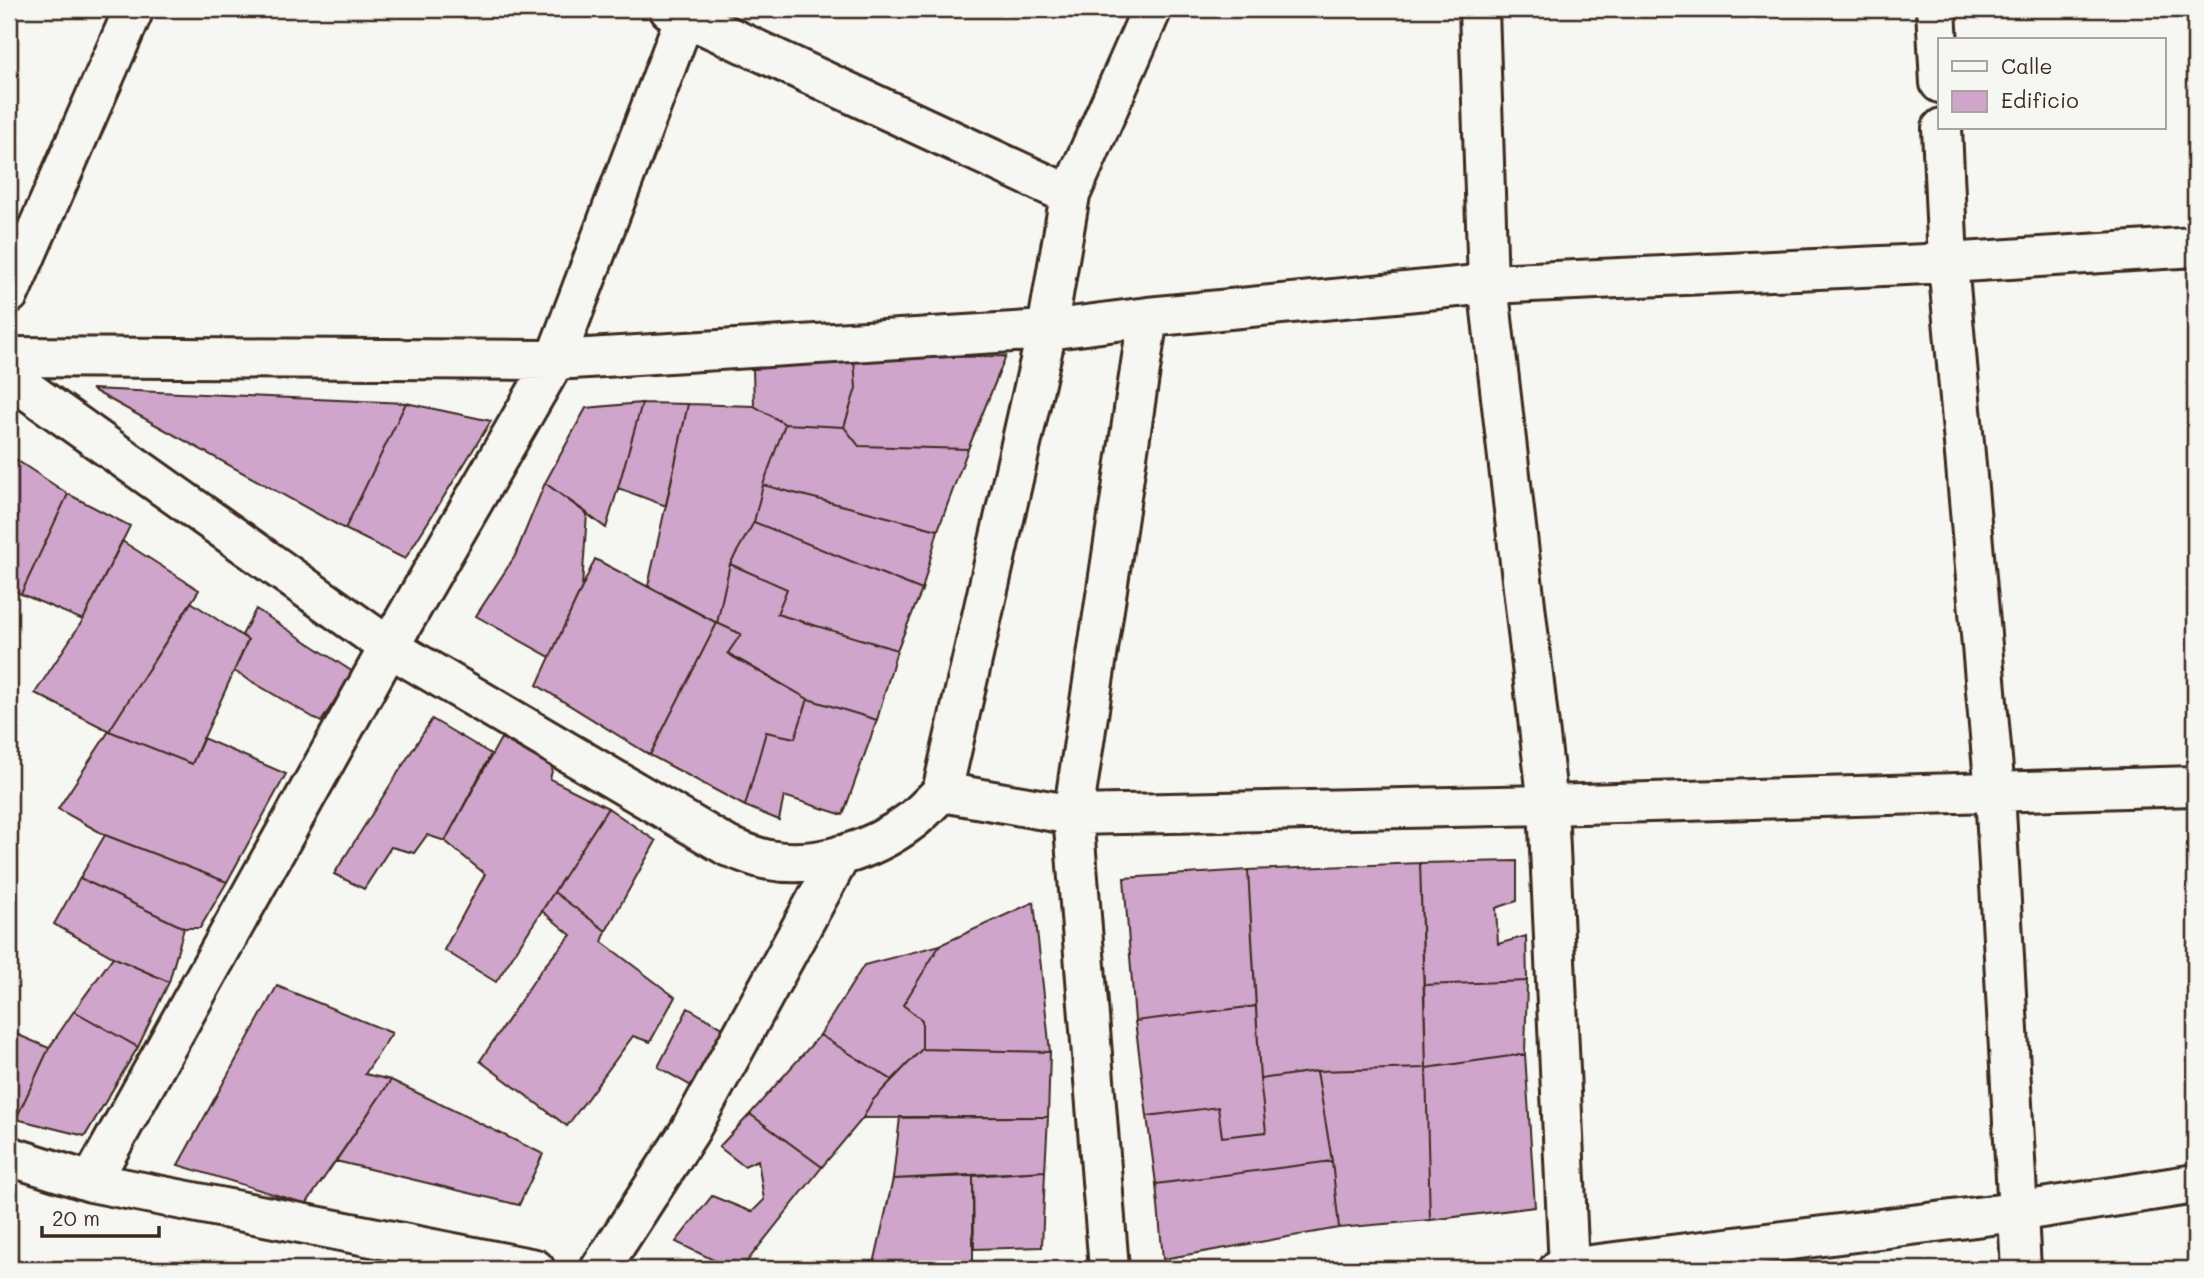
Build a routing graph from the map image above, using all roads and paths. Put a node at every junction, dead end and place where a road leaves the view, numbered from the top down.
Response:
1 (134, 9) edge
2 (1152, 9) edge
3 (1479, 9) edge
4 (1936, 9) edge
5 (681, 11) edge
6 (1938, 46) edge
7 (1942, 130) edge
8 (1070, 195) junction
9 (2195, 247) edge
10 (1948, 263) junction
11 (1488, 284) junction
12 (9, 294) edge
13 (1148, 317) junction
14 (1047, 330) junction
15 (9, 357) edge
16 (555, 360) junction
17 (9, 377) edge
18 (389, 647) junction
19 (2195, 786) edge
20 (942, 792) junction
21 (1995, 792) junction
22 (1548, 805) junction
23 (1073, 815) junction
24 (841, 855) junction
25 (9, 1156) edge
26 (91, 1182) junction
27 (2195, 1184) edge
28 (2016, 1212) junction
29 (535, 1269) edge
30 (600, 1269) edge
31 (1109, 1269) edge
32 (1559, 1269) edge
33 (1569, 1269) edge
34 (2021, 1269) edge

1 - 12 street
2 - 8 street
3 - 11 street
4 - 6 street
5 - 8 street
5 - 16 street
7 - 10 street
8 - 14 street
9 - 10 street
10 - 11 street
10 - 21 street
11 - 13 street
11 - 22 street
13 - 14 street
13 - 23 street
14 - 16 street
14 - 20 street
15 - 16 street
16 - 18 street
17 - 18 street
18 - 24 street
18 - 26 street
19 - 21 street
20 - 23 street
20 - 24 street
21 - 22 street
21 - 28 street
22 - 23 street
22 - 33 street
23 - 31 street
24 - 30 street
25 - 26 street
26 - 29 street
27 - 28 street
28 - 33 street
28 - 34 street
32 - 33 street

